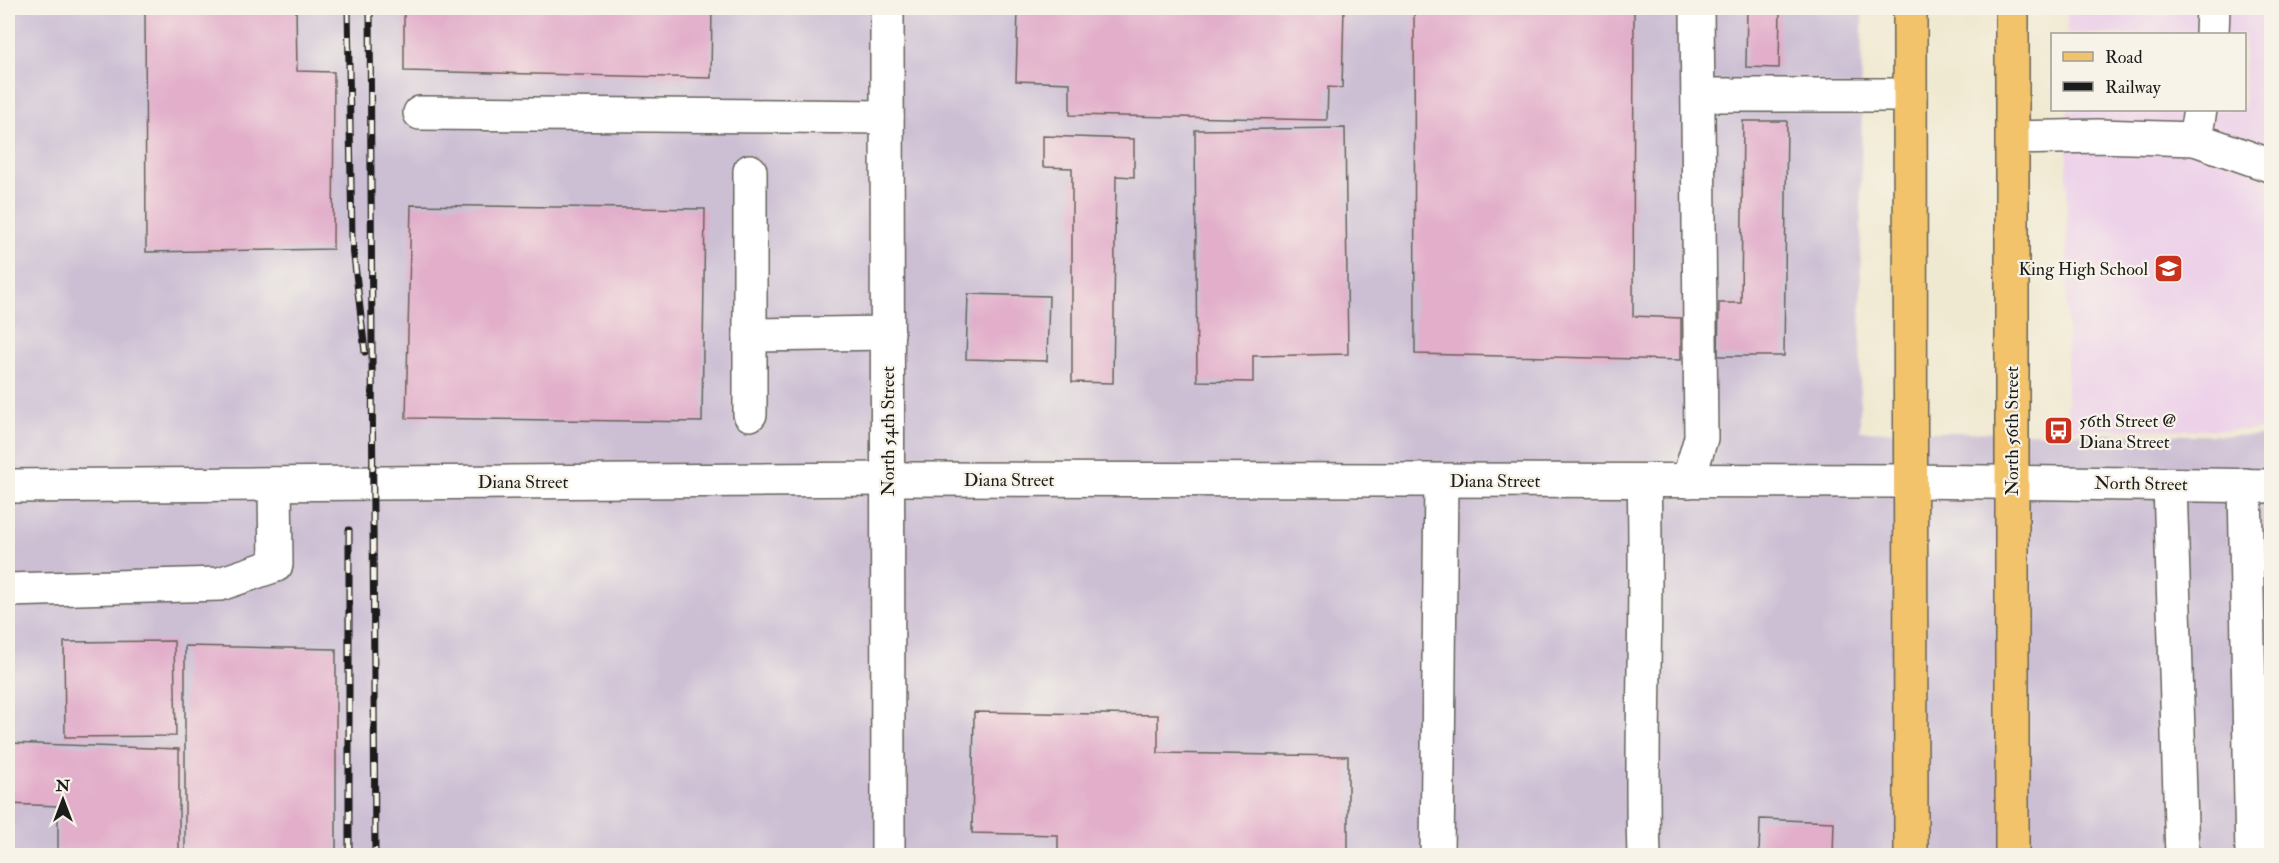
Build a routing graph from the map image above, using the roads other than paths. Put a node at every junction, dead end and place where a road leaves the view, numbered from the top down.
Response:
1 (887, 8) edge
2 (1697, 8) edge
3 (1910, 8) edge
4 (2012, 8) edge
5 (2213, 8) edge
6 (2212, 33) edge
7 (1698, 94) junction
8 (1910, 94) junction
9 (420, 113) dead end
10 (887, 117) junction
11 (2197, 124) edge
12 (2013, 138) junction
13 (2271, 166) edge
14 (750, 171) dead end
15 (888, 333) junction
16 (750, 335) junction
17 (750, 414) dead end
18 (888, 479) junction
19 (1440, 481) junction
20 (1644, 481) junction
21 (1688, 482) junction
22 (1910, 482) junction
23 (2011, 483) junction
24 (275, 484) junction
25 (2170, 485) junction
26 (2258, 485) edge
27 (8, 486) edge
28 (8, 590) edge
29 (888, 855) edge
30 (1437, 855) edge
31 (1644, 855) edge
32 (1911, 855) edge
33 (2012, 855) edge
34 (2182, 855) edge
35 (2252, 855) edge

1 - 10 street, North 54th Street
2 - 7 street
3 - 8 main road
4 - 12 main road, North 56th Street
5 - 6 street
7 - 8 street
7 - 21 street
8 - 22 main road
9 - 10 street
10 - 15 street, North 54th Street
11 - 12 street
11 - 13 street
12 - 23 main road, North 56th Street
14 - 16 street
15 - 16 street
15 - 18 street, North 54th Street
16 - 17 street
18 - 19 street, Diana Street
18 - 24 street, Diana Street
18 - 29 street, North 54th Street
19 - 20 street, Diana Street
19 - 30 street
20 - 21 street, Diana Street
20 - 31 street
21 - 22 street, Diana Street
22 - 23 street, Diana Street
22 - 32 main road
23 - 25 street, North Street
23 - 33 main road, North 56th Street
24 - 27 street, Diana Street
24 - 28 street
25 - 26 street, North Street
25 - 34 street
26 - 35 street

